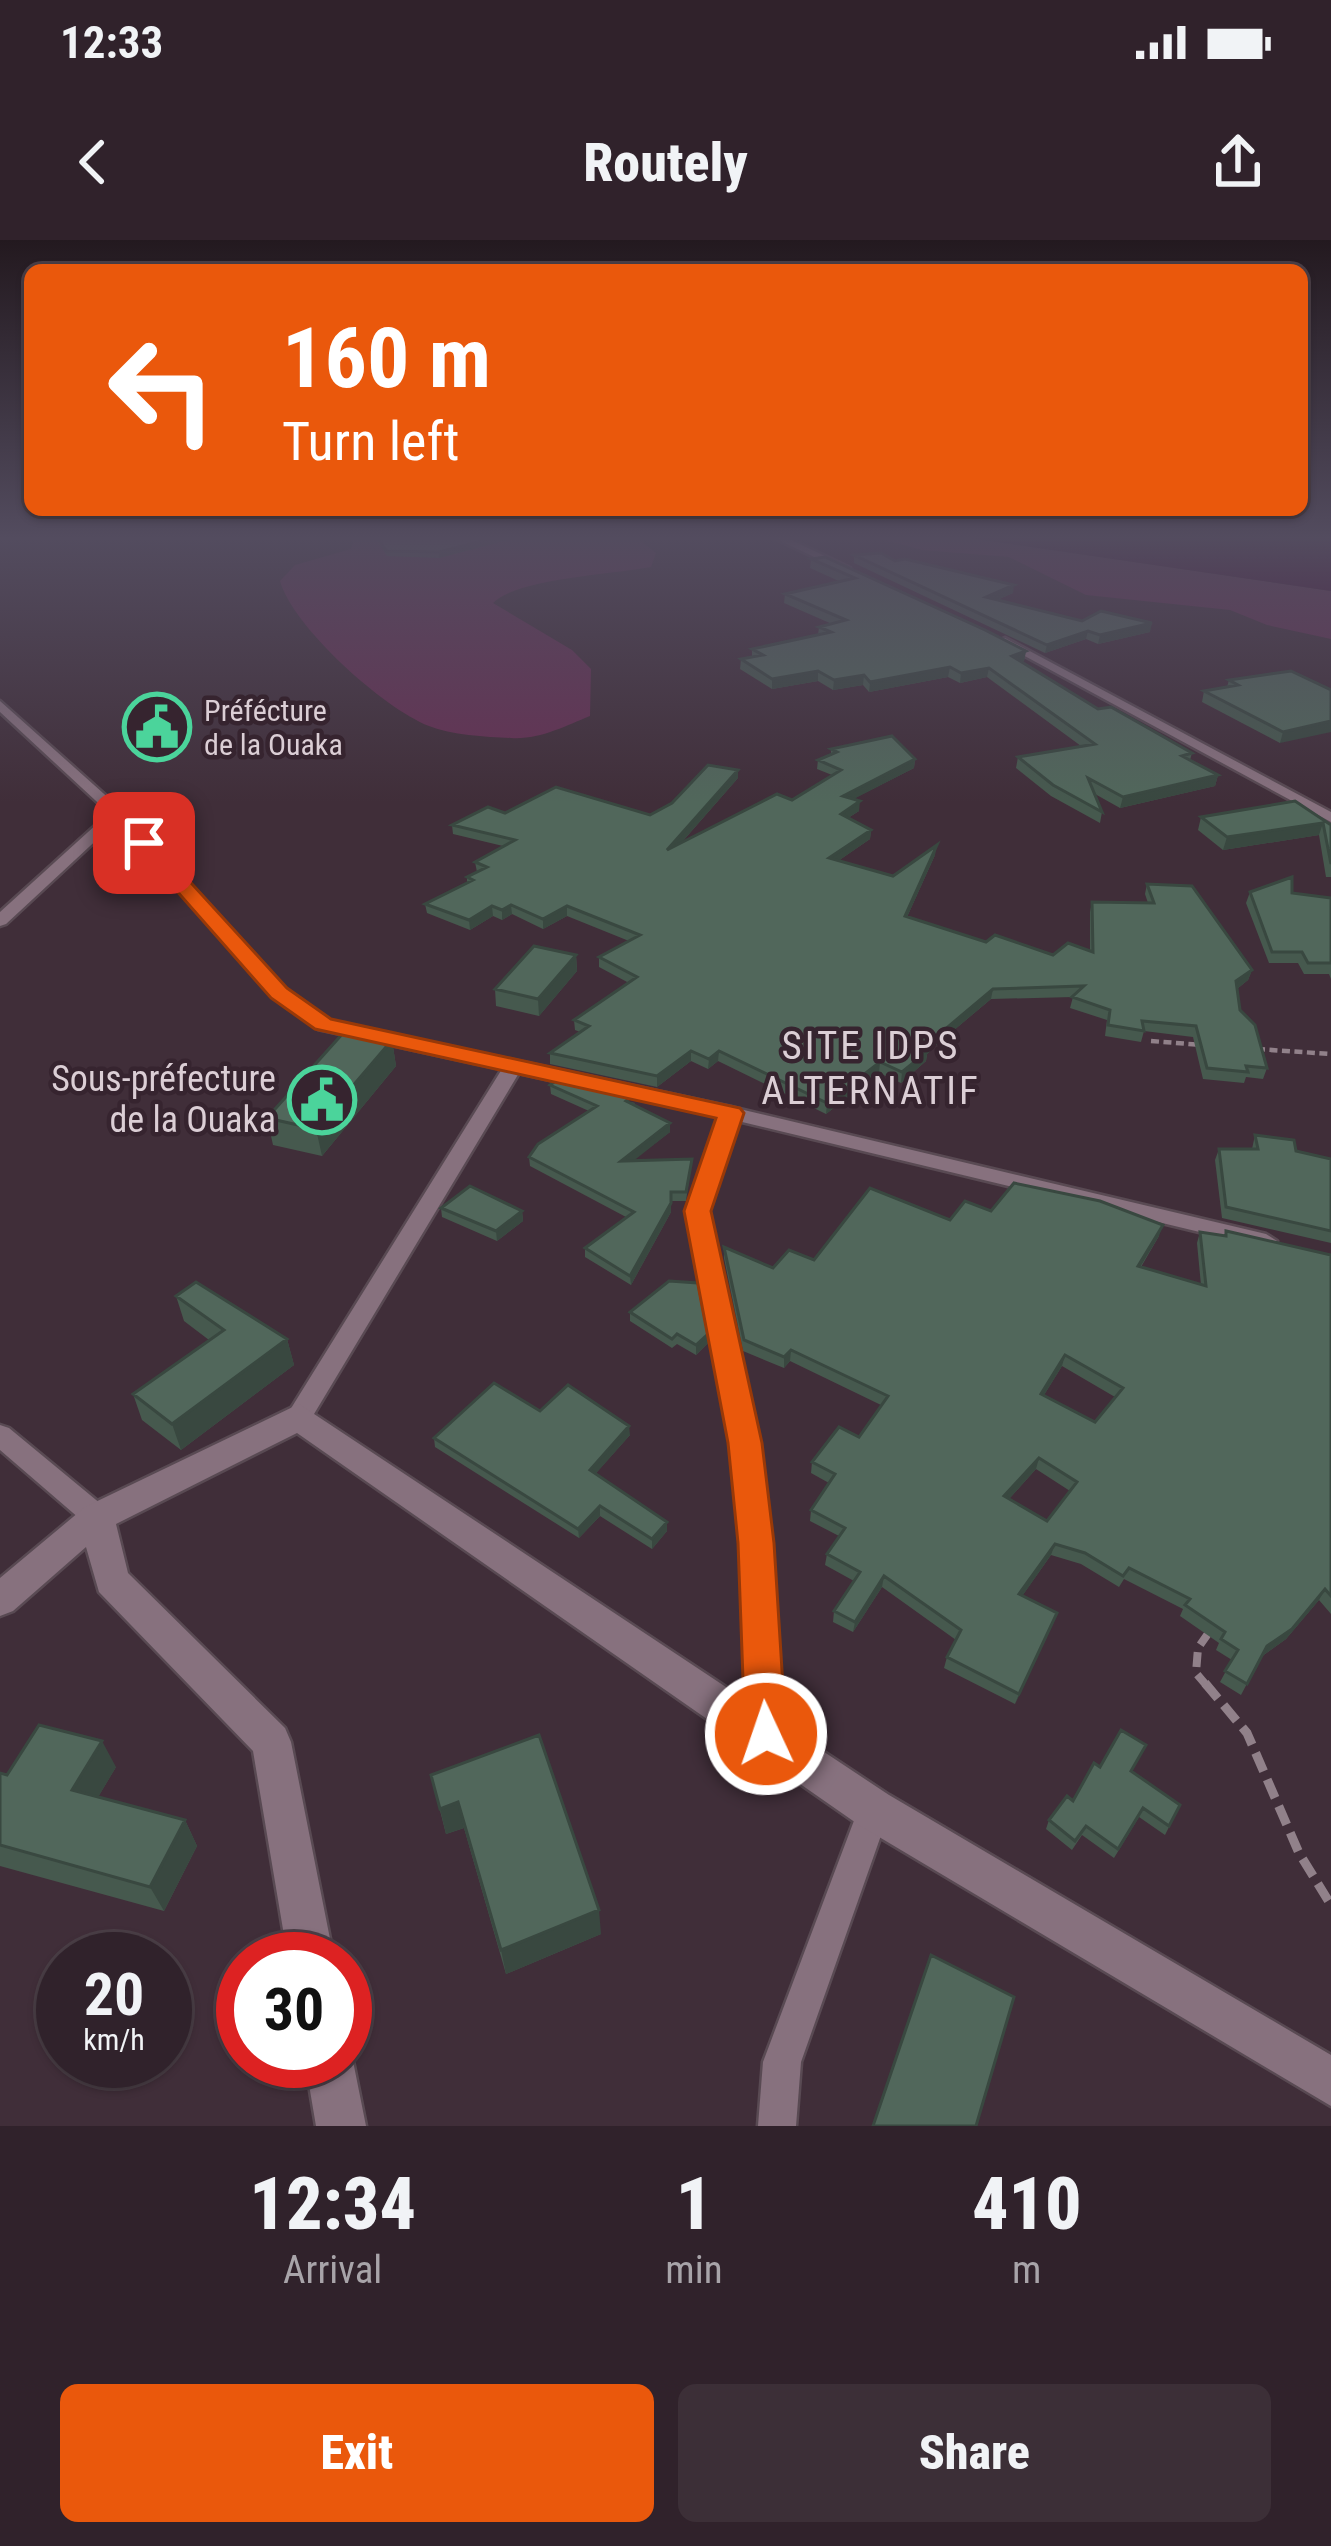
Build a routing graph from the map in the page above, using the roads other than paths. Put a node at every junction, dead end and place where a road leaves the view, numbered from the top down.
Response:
1 (990, 633) edge
2 (0, 705) edge
3 (117, 813) junction
4 (1331, 818) edge
5 (0, 921) edge
6 (513, 1067) junction
7 (731, 1113) junction
8 (1285, 1245) edge
9 (299, 1417) junction
10 (0, 1435) edge
11 (97, 1516) junction
12 (0, 1600) edge
13 (766, 1734) junction
14 (874, 1810) junction
15 (305, 1932) edge
16 (1331, 2082) edge
17 (334, 2088) edge
18 (341, 2126) edge
19 (778, 2126) edge

1 - 4 street
2 - 3 street
3 - 5 street
3 - 6 street
6 - 7 street
6 - 9 street
7 - 8 street
7 - 13 street
9 - 11 street
9 - 13 street
10 - 11 street
11 - 12 street
11 - 15 street
13 - 14 street
14 - 16 street
14 - 19 street
17 - 18 street

